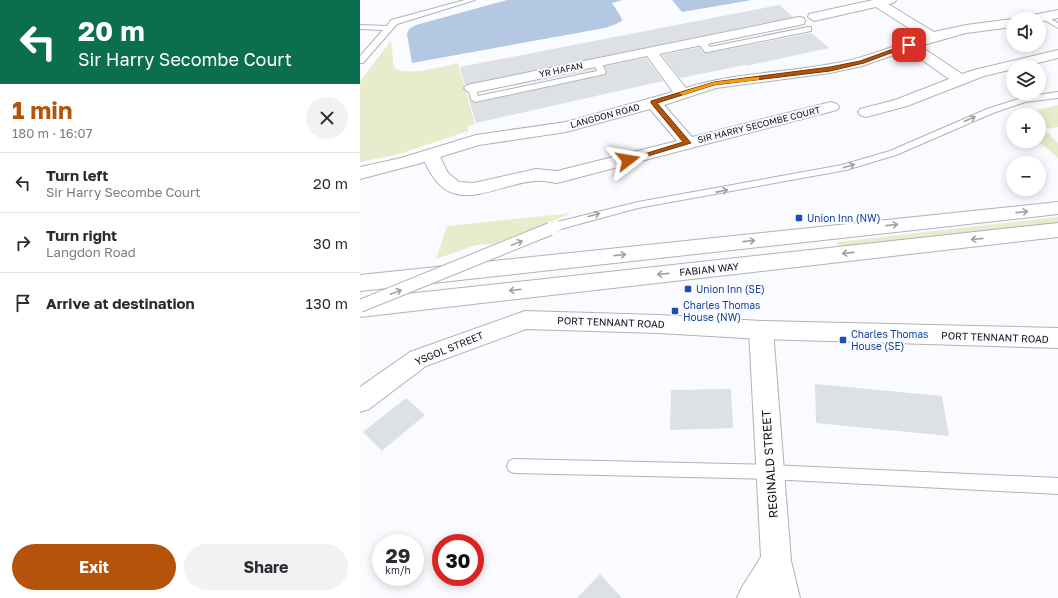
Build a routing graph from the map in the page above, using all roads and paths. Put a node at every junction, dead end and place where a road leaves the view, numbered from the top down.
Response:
1 (472, 0) edge
2 (884, 1) edge
3 (1058, 14) edge
4 (1046, 16) edge
5 (814, 17) dead end
6 (799, 20) dead end
7 (1046, 21) edge
8 (1006, 23) edge
9 (1058, 26) edge
10 (360, 27) edge
11 (387, 28) junction
12 (932, 37) junction
13 (909, 45) junction
14 (650, 51) junction
15 (1058, 54) edge
16 (360, 61) edge
17 (960, 80) junction
18 (472, 88) dead end
19 (682, 93) junction
20 (1058, 95) edge
21 (653, 102) junction
22 (831, 107) dead end
23 (866, 112) dead end
24 (688, 143) junction
25 (431, 156) junction
26 (360, 173) edge
27 (1058, 208) edge
28 (1058, 230) edge
29 (360, 283) edge
30 (360, 307) edge
31 (524, 320) joint
32 (761, 330) junction
33 (1058, 338) edge
34 (360, 401) edge
35 (514, 466) dead end
36 (770, 472) junction
37 (1058, 486) edge
38 (776, 561) junction
39 (753, 598) edge
40 (784, 598) edge

1 - 11 lane
2 - 5 main road
2 - 12 main road
3 - 4 main road
6 - 14 main road, YR HAFAN
7 - 9 lane
8 - 12 main road, LANGDON ROAD
10 - 11 lane
11 - 16 lane
12 - 13 main road, LANGDON ROAD
13 - 17 main road
13 - 19 main road, LANGDON ROAD
14 - 18 main road, YR HAFAN
14 - 19 main road
15 - 17 main road
17 - 23 main road
19 - 21 main road, LANGDON ROAD
30 -> 20 lane, bridge
21 - 24 main road, SIR HARRY SECOMBE COURT
21 - 25 main road, LANGDON ROAD
22 - 24 main road, SIR HARRY SECOMBE COURT
24 - 25 main road, SIR HARRY SECOMBE COURT
25 - 26 main road, LANGDON ROAD
29 -> 27 main road
28 -> 30 main road, FABIAN WAY
31 - 32 main road, PORT TENNANT ROAD
31 - 34 main road, YSGOL STREET
32 - 33 main road, PORT TENNANT ROAD
32 - 36 main road, REGINALD STREET
35 - 36 lane
36 - 37 lane
36 - 38 main road, REGINALD STREET
38 - 39 main road
38 - 40 main road, REGINALD STREET

